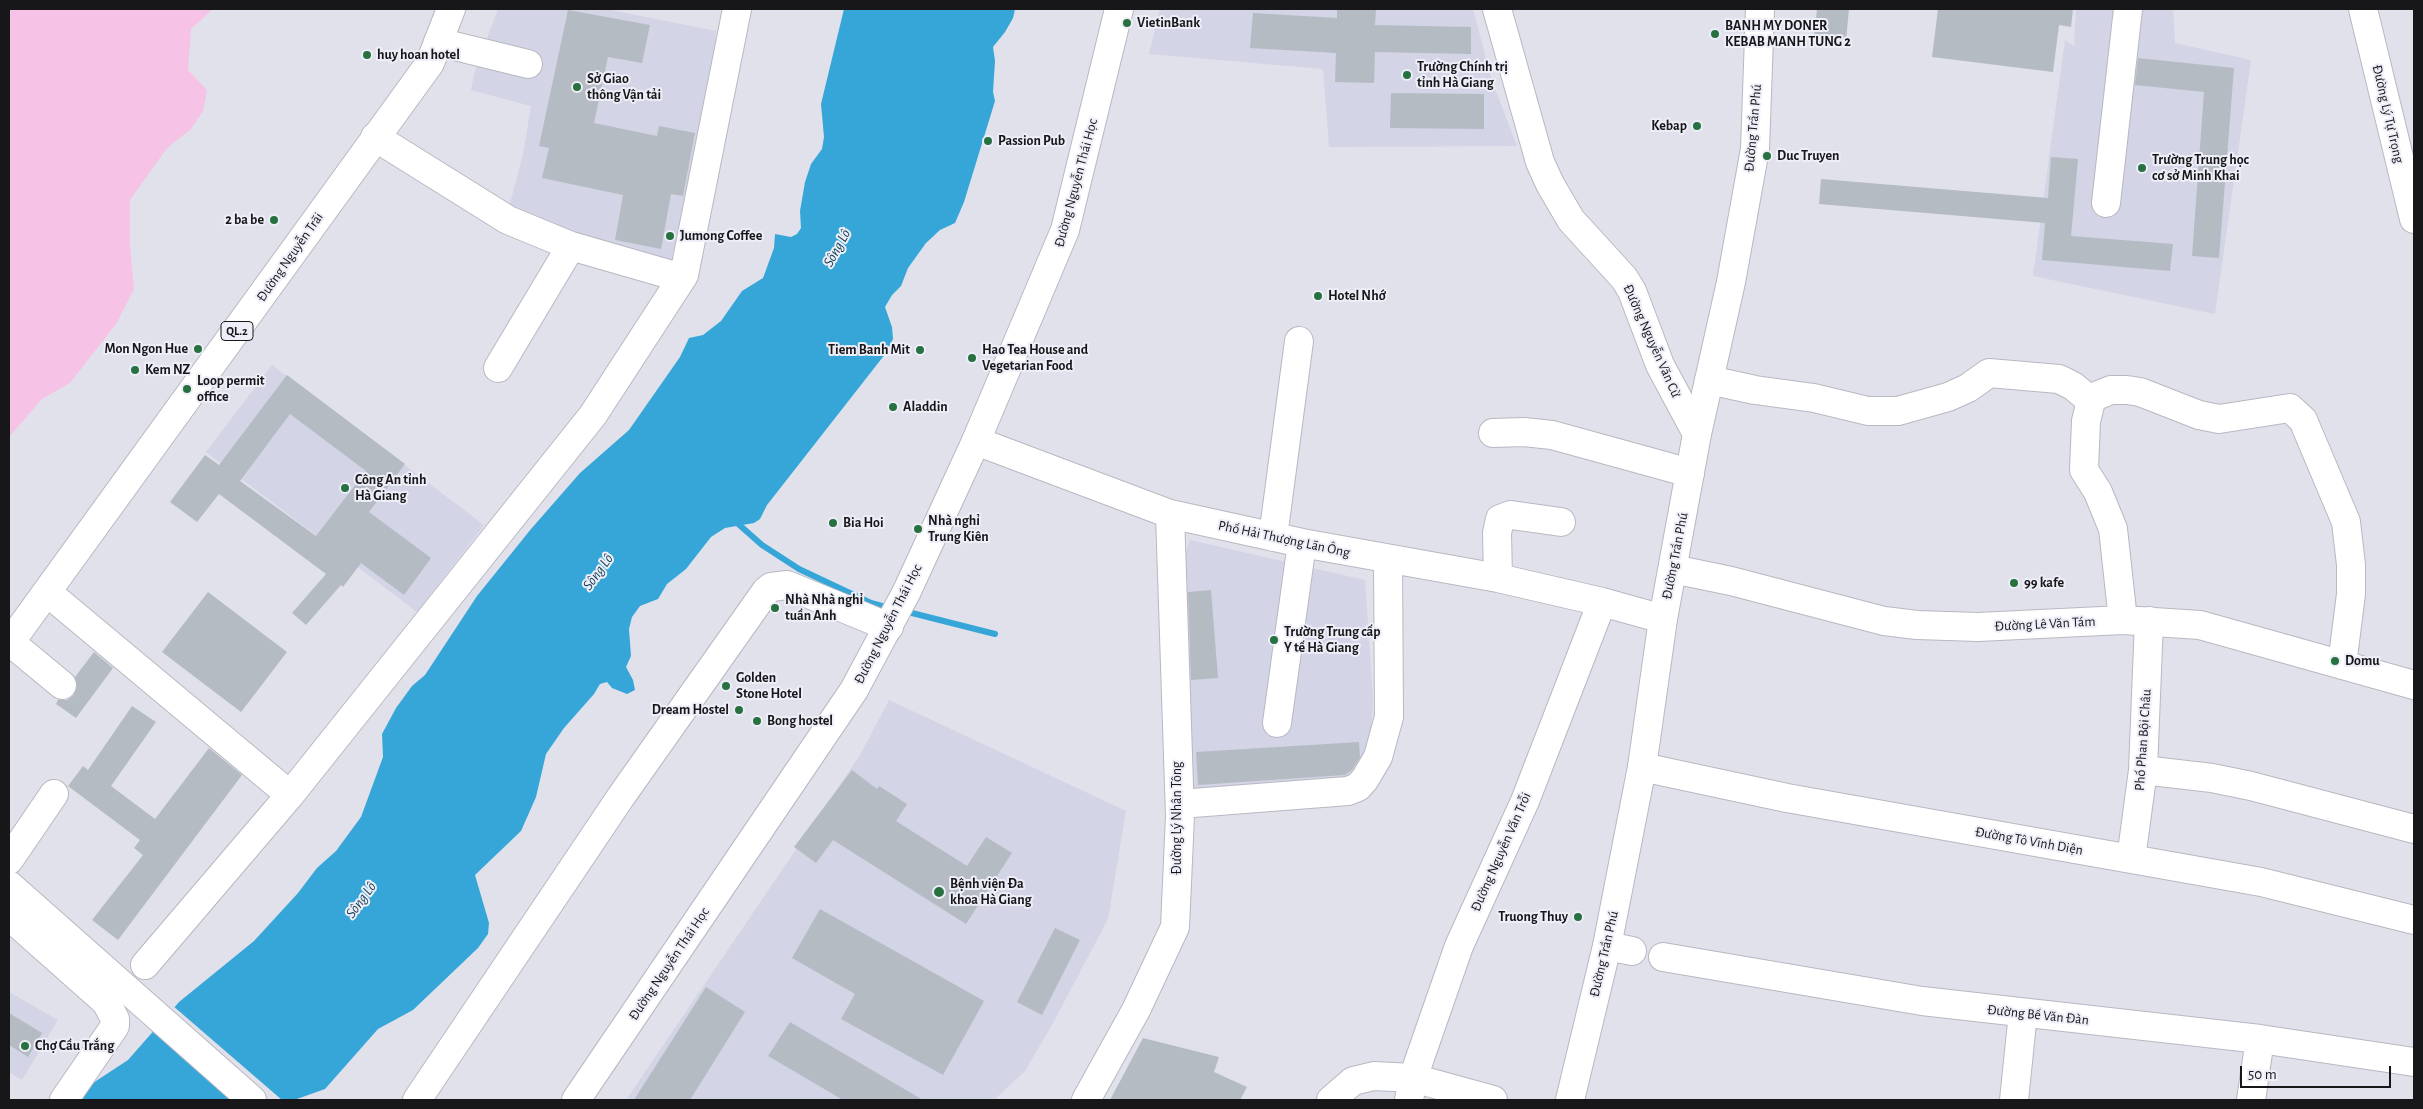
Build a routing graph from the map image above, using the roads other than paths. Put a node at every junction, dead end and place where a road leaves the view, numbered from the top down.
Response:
1 (451, 9) edge
2 (737, 9) edge
3 (1119, 9) edge
4 (1497, 9) edge
5 (1760, 9) edge
6 (2128, 9) edge
7 (2367, 11) edge
8 (438, 42) junction
9 (528, 64) dead end
10 (375, 137) junction
11 (2106, 203) dead end
12 (2414, 219) edge
13 (571, 246) junction
14 (682, 278) junction
15 (1299, 341) dead end
16 (498, 368) dead end
17 (1710, 380) junction
18 (2091, 401) junction
19 (1493, 433) dead end
20 (1697, 434) junction
21 (976, 442) junction
22 (1690, 473) junction
23 (1170, 514) junction
24 (1561, 522) dead end
25 (1273, 537) junction
26 (1302, 543) junction
27 (1388, 559) junction
28 (1673, 569) junction
29 (1498, 578) junction
30 (48, 592) junction
31 (1602, 602) junction
32 (1663, 619) junction
33 (2136, 620) junction
34 (890, 624) junction
35 (10, 643) edge
36 (2342, 665) junction
37 (62, 685) dead end
38 (2414, 685) edge
39 (1276, 723) dead end
40 (1642, 767) junction
41 (2143, 770) junction
42 (54, 794) dead end
43 (290, 794) junction
44 (1180, 804) junction
45 (2414, 829) edge
46 (2131, 859) junction
47 (9, 860) edge
48 (9, 885) edge
49 (9, 916) edge
50 (2414, 920) edge
51 (1663, 957) dead end
52 (145, 965) dead end
53 (2023, 1013) junction
54 (2260, 1038) junction
55 (2414, 1062) edge
56 (1411, 1089) edge
57 (64, 1100) edge
58 (252, 1100) edge
59 (417, 1100) edge
60 (576, 1100) edge
61 (1086, 1100) edge
62 (1331, 1100) edge
63 (1493, 1100) edge
64 (1570, 1100) edge
65 (2014, 1100) edge
66 (2251, 1100) edge

1 - 8 street, Đường Nguyễn Trãi / QL.2
2 - 14 street
3 - 21 street, Đường Nguyễn Thái Học
4 - 20 street, Đường Nguyễn Văn Cừ
5 - 17 street, Đường Trần Phú
6 - 11 street
7 - 12 street, Đường Lý Tự Trọng
8 - 9 street
8 - 10 street, Đường Nguyễn Trãi / QL.2
10 - 13 street
10 - 30 street, Đường Nguyễn Trãi / QL.2
13 - 14 street
13 - 16 street
14 - 43 street
15 - 25 street
17 - 18 street
17 - 20 street, Đường Trần Phú
18 - 33 street, Phố Phan Bội Châu
18 - 36 street
19 - 22 street
20 - 22 street, Đường Trần Phú
21 - 23 street, Phố Hải Thượng Lãn Ông
21 - 34 street, Đường Nguyễn Thái Học
22 - 28 street, Đường Trần Phú
23 - 25 street, Phố Hải Thượng Lãn Ông
23 - 44 street, Đường Lý Nhân Tông
24 - 29 street
25 - 26 street, Phố Hải Thượng Lãn Ông
26 - 27 street, Phố Hải Thượng Lãn Ông
26 - 39 street
27 - 29 street, Phố Hải Thượng Lãn Ông
27 - 44 street
28 - 32 street, Đường Trần Phú
28 - 33 street, Đường Lê Văn Tám
29 - 31 street, Phố Hải Thượng Lãn Ông
30 - 35 street, Đường Nguyễn Trãi / QL.2
30 - 43 street
31 - 32 street
31 - 56 street, Đường Nguyễn Văn Trỗi
32 - 40 street, Đường Trần Phú
33 - 36 street, Đường Lê Văn Tám
33 - 41 street, Phố Phan Bội Châu
34 - 59 street
34 - 60 street, Đường Nguyễn Thái Học
35 - 37 street
36 - 38 street, Đường Lê Văn Tám
40 - 46 street, Đường Tô Vĩnh Diện
40 - 64 street, Đường Trần Phú
41 - 45 street
41 - 46 street, Phố Phan Bội Châu
42 - 47 street
43 - 52 street
44 - 61 street, Đường Lý Nhân Tông
46 - 50 street, Đường Tô Vĩnh Diện
48 - 58 street
49 - 57 street
51 - 53 street, Đường Bế Văn Đàn
53 - 54 street, Đường Bế Văn Đàn
53 - 65 street
54 - 55 street, Đường Bế Văn Đàn
54 - 66 street
56 - 62 street
56 - 63 street

